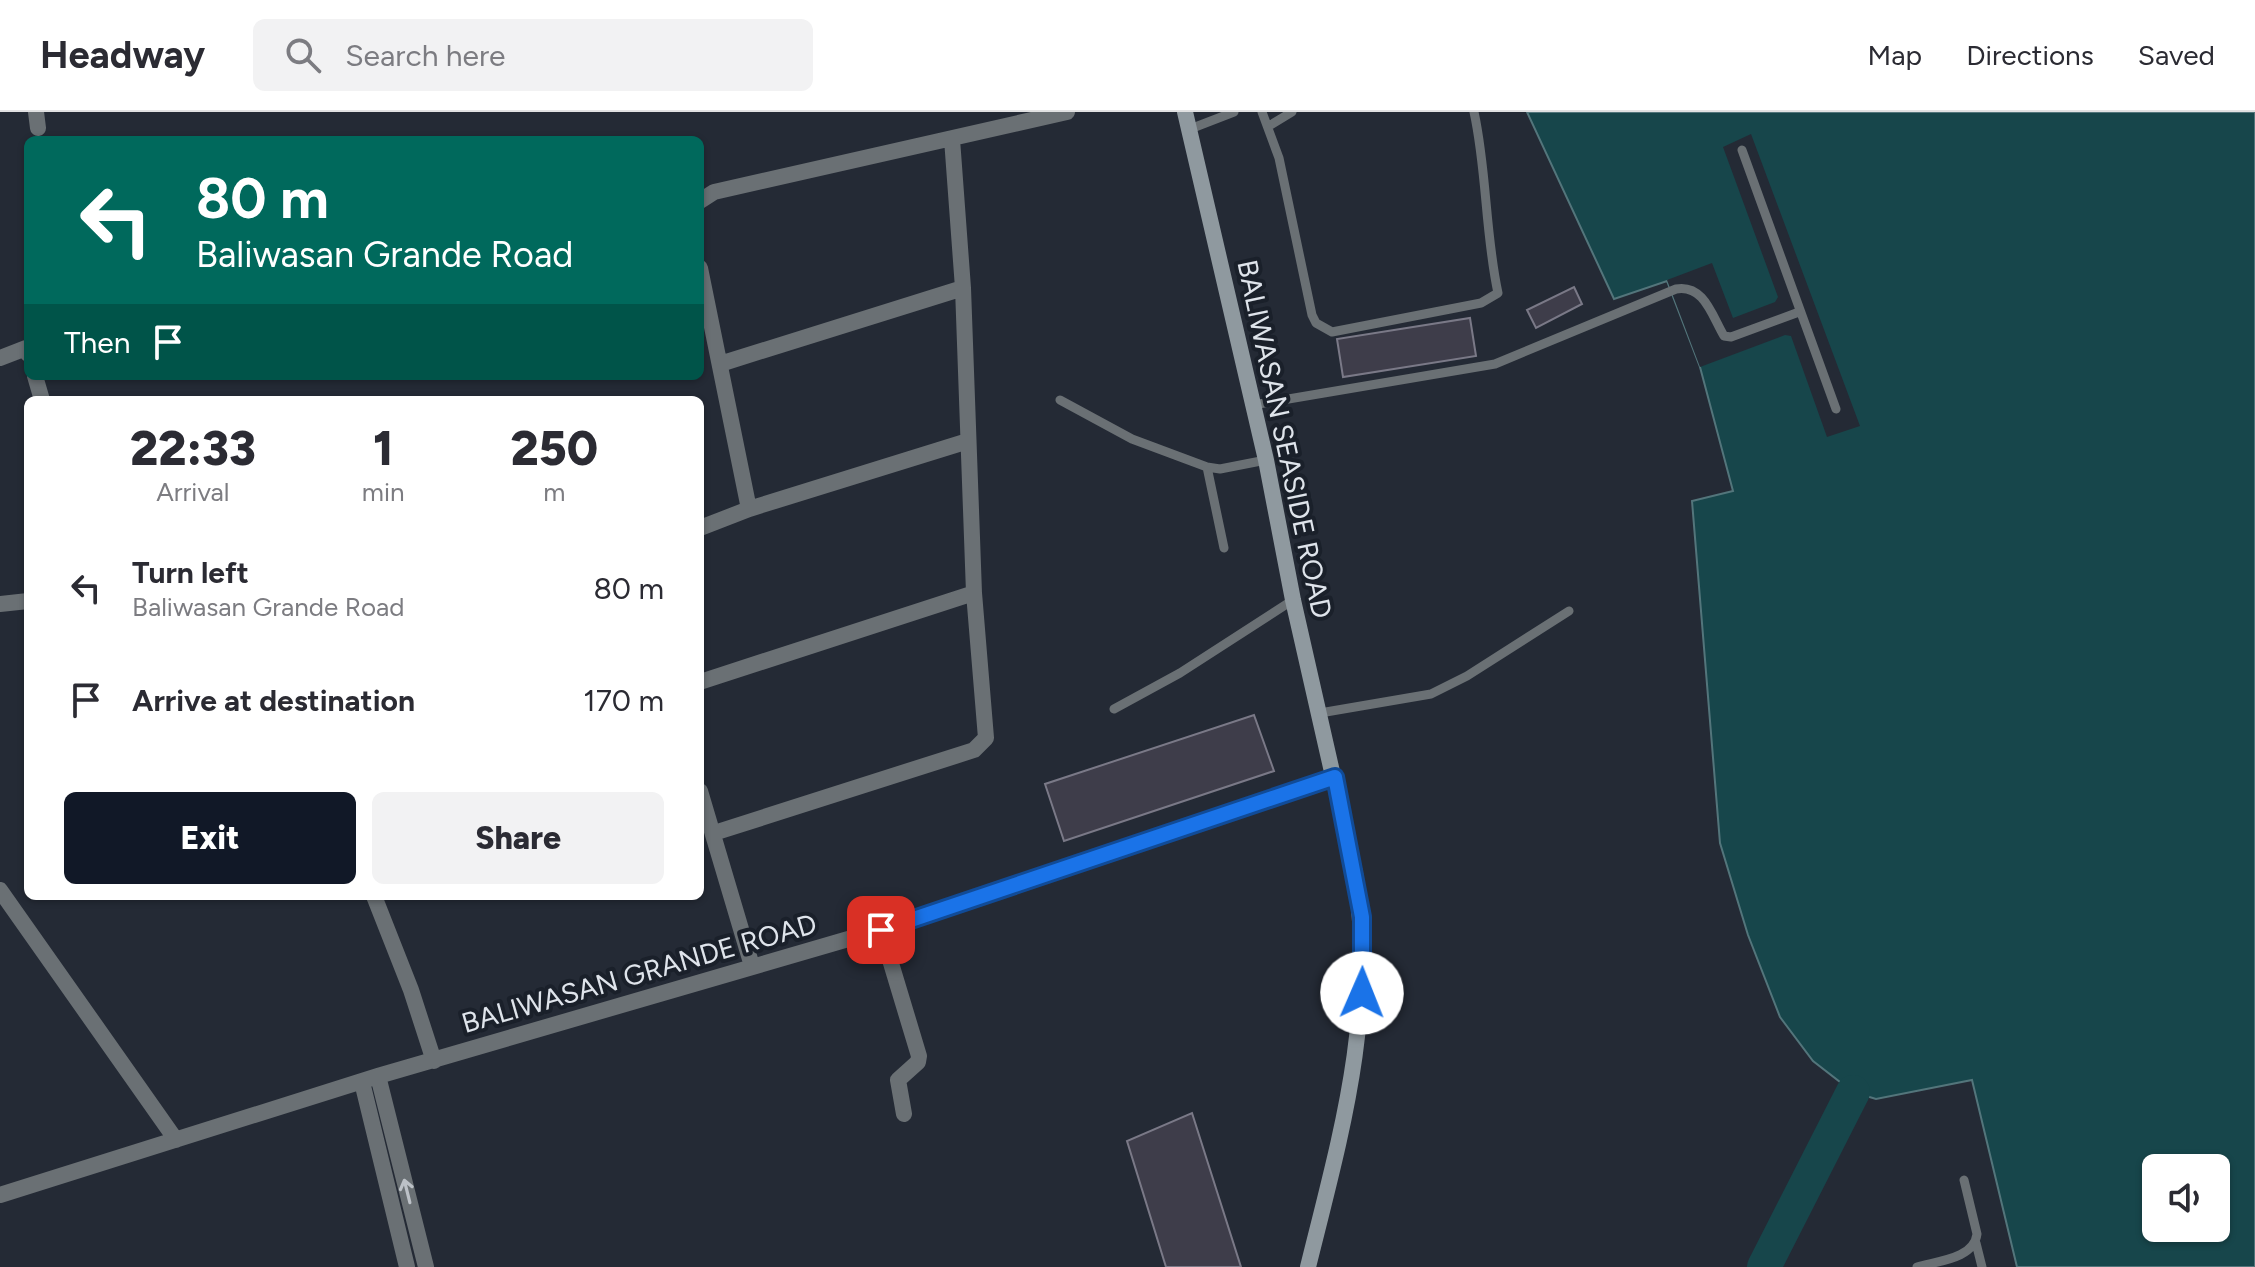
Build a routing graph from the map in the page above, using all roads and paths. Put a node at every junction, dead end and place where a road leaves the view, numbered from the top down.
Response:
1 (1067, 112) edge
2 (1185, 112) edge
3 (1234, 112) edge
4 (1262, 112) edge
5 (1292, 112) edge
6 (1474, 112) edge
7 (1269, 126) junction
8 (1190, 129) junction
9 (952, 139) junction
10 (1742, 150) dead end
11 (704, 198) edge
12 (704, 287) edge
13 (963, 288) junction
14 (1799, 312) junction
15 (24, 351) edge
16 (0, 358) edge
17 (720, 364) junction
18 (1060, 400) dead end
19 (1253, 405) junction
20 (1836, 409) dead end
21 (968, 441) junction
22 (1266, 460) junction
23 (1207, 467) junction
24 (749, 509) junction
25 (704, 526) edge
26 (1224, 548) dead end
27 (974, 593) junction
28 (1293, 600) junction
29 (24, 601) edge
30 (0, 604) edge
31 (1569, 611) dead end
32 (704, 681) edge
33 (1114, 709) dead end
34 (1320, 713) junction
35 (1335, 777) junction
36 (704, 803) edge
37 (714, 833) junction
38 (0, 890) edge
39 (376, 900) edge
40 (881, 930) junction
41 (752, 966) junction
42 (434, 1061) junction
43 (370, 1079) junction
44 (904, 1114) dead end
45 (176, 1140) junction
46 (1964, 1180) dead end
47 (0, 1195) edge
48 (1976, 1243) junction
49 (407, 1267) edge
50 (426, 1267) edge
51 (1308, 1267) edge
52 (1917, 1267) edge
53 (1982, 1267) edge

1 - 9 street
2 - 8 main road, BALIWASAN SEASIDE ROAD
3 - 8 lane
4 - 7 lane
5 - 7 lane
6 - 7 lane
8 - 19 main road, BALIWASAN SEASIDE ROAD
9 - 11 street
9 - 13 street
10 - 14 lane
12 - 17 street
13 - 17 street
13 - 21 street
14 - 19 lane
14 - 20 lane
15 - 16 street
17 - 24 street
18 - 23 lane
19 - 22 main road, BALIWASAN SEASIDE ROAD
21 - 24 street
21 - 27 street
22 - 23 lane
22 - 28 main road, BALIWASAN SEASIDE ROAD
23 - 26 lane
24 - 25 street
27 - 32 street
27 - 37 street
28 - 33 lane
28 - 34 main road, BALIWASAN SEASIDE ROAD
29 - 30 street
31 - 34 lane
34 - 35 main road, BALIWASAN SEASIDE ROAD
35 - 40 street, BALIWASAN GRANDE ROAD
35 - 51 main road, BALIWASAN SEASIDE ROAD
36 - 37 street
37 - 41 street
38 - 45 street
39 - 42 street
40 - 41 street, BALIWASAN GRANDE ROAD
40 - 44 street
41 - 42 street, BALIWASAN GRANDE ROAD
42 - 43 street, BALIWASAN GRANDE ROAD
43 - 45 street, BALIWASAN GRANDE ROAD
43 - 49 street
50 -> 43 street
45 - 47 street, BALIWASAN GRANDE ROAD
46 - 48 lane
48 - 52 lane
48 - 53 lane

